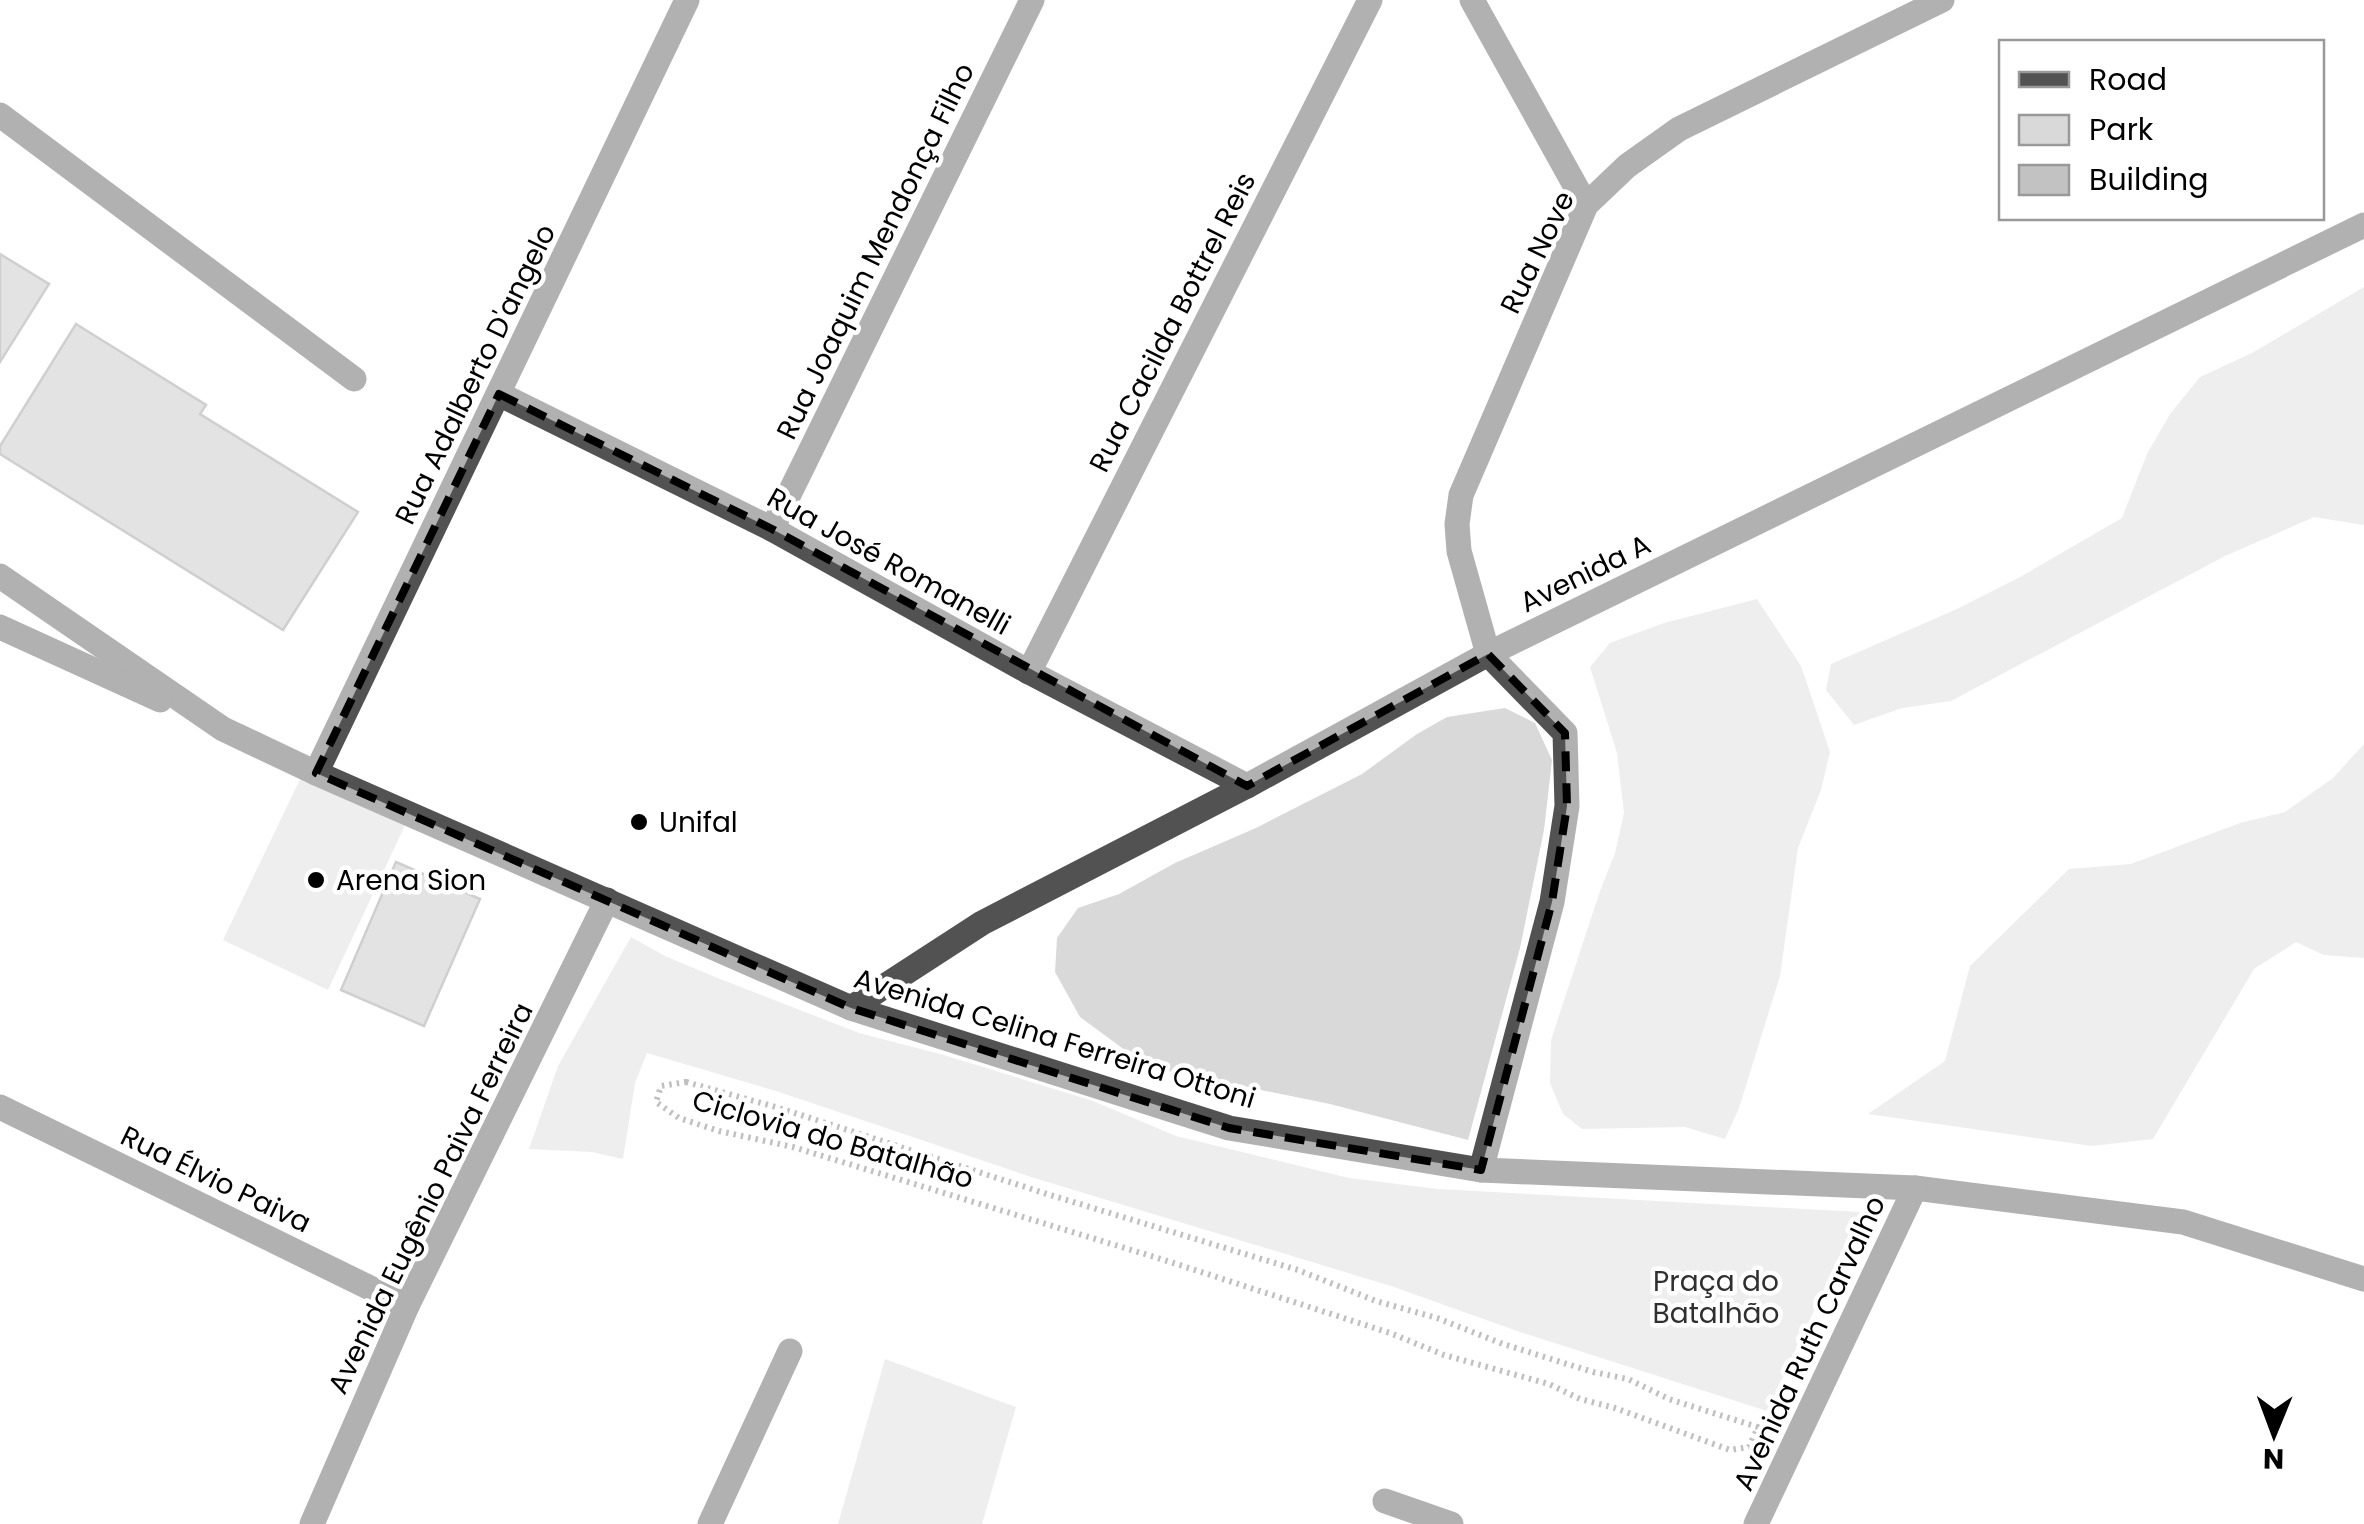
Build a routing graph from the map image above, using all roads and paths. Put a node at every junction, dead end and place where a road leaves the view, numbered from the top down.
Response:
1 (687, 0) edge
2 (1032, 0) edge
3 (1370, 0) edge
4 (1472, 0) edge
5 (1942, 0) edge
6 (0, 115) edge
7 (1586, 205) junction
8 (2364, 225) edge
9 (354, 379) dead end
10 (499, 394) junction
11 (772, 529) junction
12 (0, 576) edge
13 (0, 626) edge
14 (1488, 654) junction
15 (1029, 672) junction
16 (223, 729) junction
17 (316, 773) junction
18 (1248, 786) junction
19 (607, 900) junction
20 (850, 1008) junction
21 (0, 1107) edge
22 (1481, 1170) junction
23 (1915, 1188) junction
24 (2364, 1279) edge
25 (406, 1306) junction
26 (790, 1350) dead end
27 (1758, 1426) joint
28 (1385, 1501) dead end
29 (312, 1524) edge
30 (710, 1524) edge
31 (1452, 1524) edge
32 (1756, 1524) edge

1 - 10 street, Rua Adalberto D'angelo
2 - 11 street, Rua Joaquim Mendonça Filho
3 - 15 street, Rua Cacilda Bottrel Reis
4 - 7 street
5 - 7 street, Rua Nove
6 - 9 street
7 - 14 street, Rua Nove
8 - 14 street, Avenida A
10 - 11 street, Rua José Romanelli
10 - 17 street, Rua Adalberto D'angelo
11 - 15 street, Rua José Romanelli
12 - 16 street, Avenida Celina Ferreira Ottoni
13 - 16 street
14 - 18 street, Avenida A
14 - 22 street
15 - 18 street, Rua José Romanelli
16 - 17 street, Avenida Celina Ferreira Ottoni
17 - 19 street, Avenida Celina Ferreira Ottoni
18 - 20 street, Avenida A
19 - 20 street, Avenida Celina Ferreira Ottoni
19 - 25 street, Avenida Eugênio Paiva Ferreira
20 - 22 street, Avenida Celina Ferreira Ottoni
21 - 25 street, Rua Élvio Paiva
22 - 23 street, Avenida Celina Ferreira Ottoni
23 - 24 street, Avenida Celina Ferreira Ottoni
23 - 32 street, Avenida Ruth Carvalho
25 - 29 street, Avenida Eugênio Paiva Ferreira
26 - 30 street
27 - 27 path, Ciclovia do Batalhão
28 - 31 street

